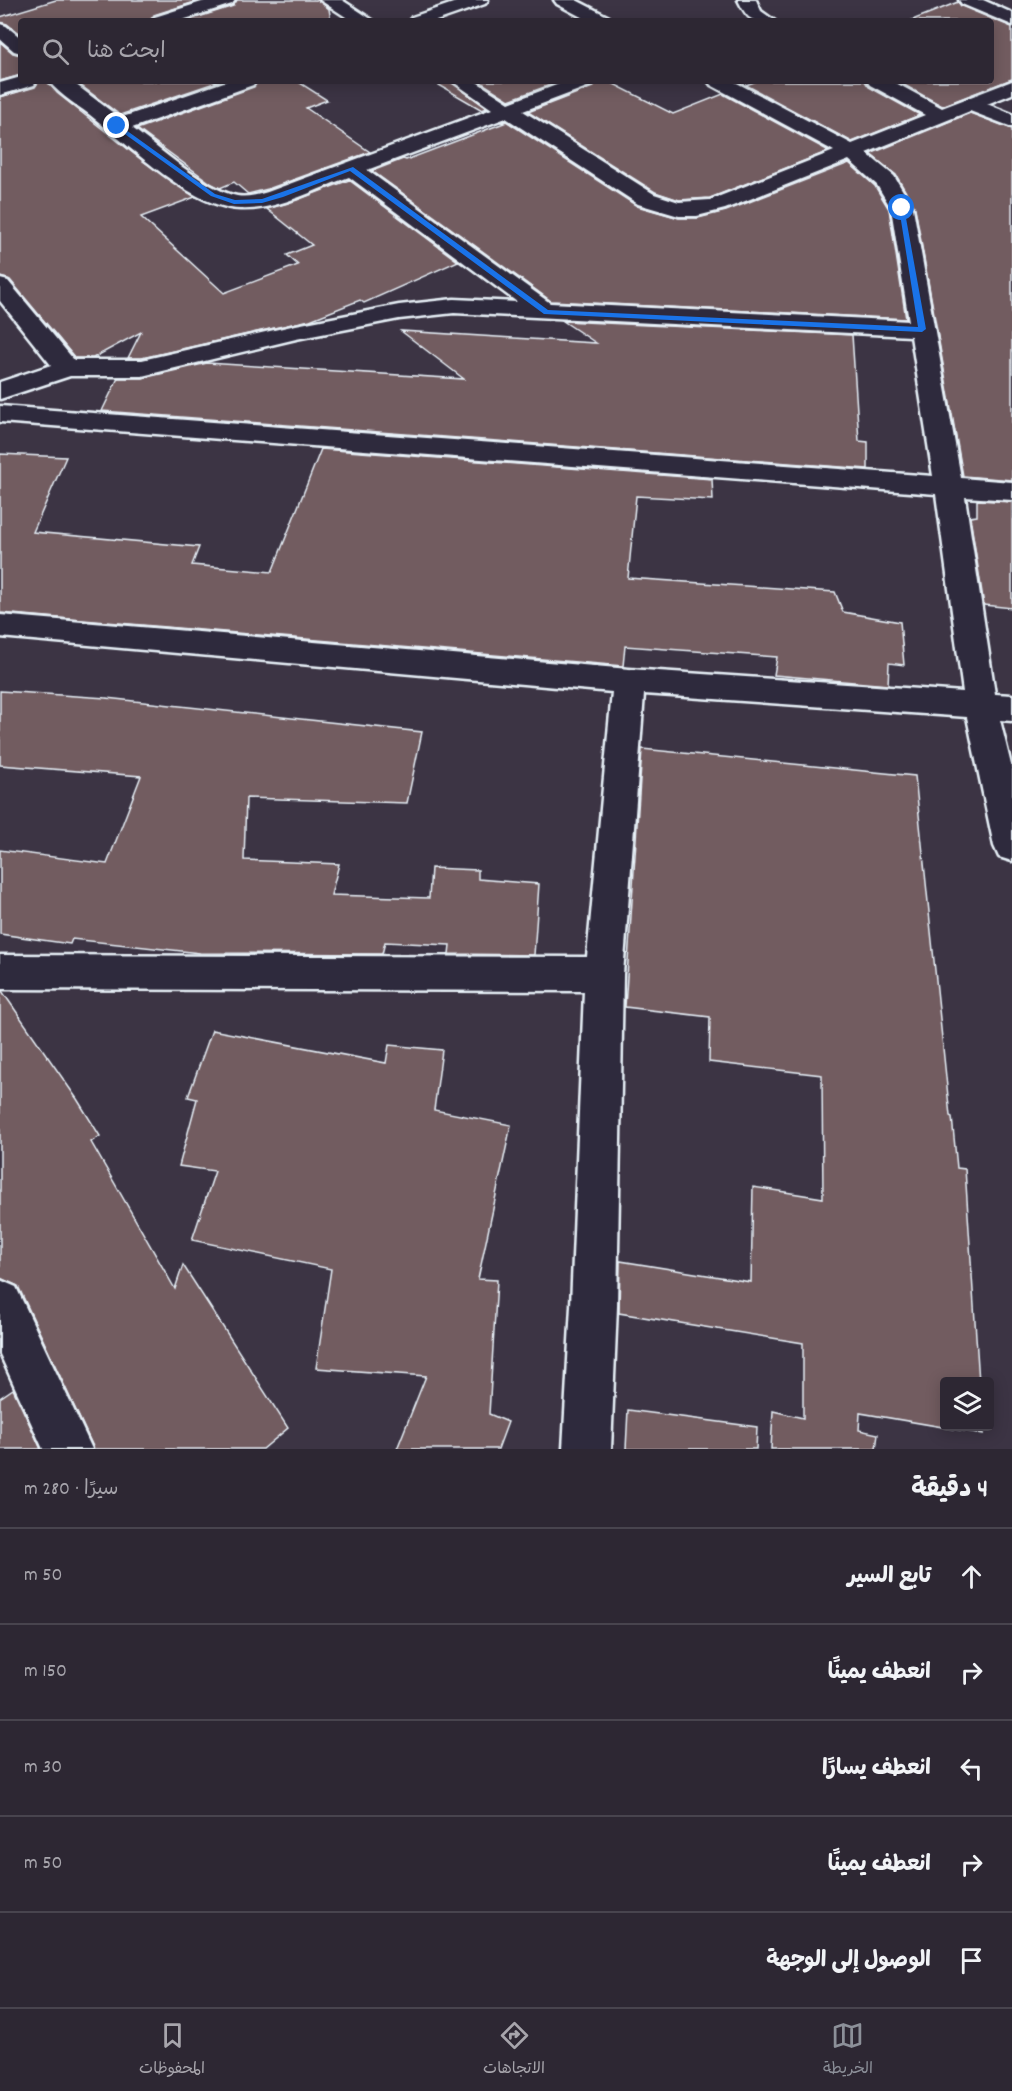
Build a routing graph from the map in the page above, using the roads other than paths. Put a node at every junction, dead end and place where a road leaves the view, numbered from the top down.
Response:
1 (164, 0) edge
2 (226, 0) edge
3 (330, 0) edge
4 (479, 0) edge
5 (563, 0) edge
6 (747, 0) edge
7 (968, 0) edge
8 (184, 14) junction
9 (171, 18) edge
10 (360, 18) edge
11 (427, 18) edge
12 (597, 18) edge
13 (761, 18) edge
14 (1012, 20) edge
15 (0, 30) edge
16 (18, 45) edge
17 (18, 84) edge
18 (63, 84) edge
19 (237, 84) edge
20 (467, 84) edge
21 (577, 84) edge
22 (724, 84) edge
23 (883, 84) edge
24 (1012, 87) edge
25 (0, 89) edge
26 (970, 104) junction
27 (507, 109) junction
28 (942, 116) junction
29 (1012, 121) edge
30 (117, 126) junction
31 (852, 152) junction
32 (351, 168) junction
33 (0, 286) edge
34 (546, 312) junction
35 (922, 329) junction
36 (67, 368) junction
37 (0, 391) edge
38 (0, 414) edge
39 (949, 487) junction
40 (1012, 491) edge
41 (0, 626) edge
42 (629, 681) junction
43 (981, 706) junction
44 (1012, 708) edge
45 (1012, 846) edge
46 (0, 972) edge
47 (604, 974) junction
48 (0, 1303) edge
49 (68, 1449) edge
50 (587, 1449) edge

1 - 8 street
2 - 8 street
3 - 10 street
4 - 11 street
5 - 12 street
6 - 13 street
7 - 14 street
8 - 9 street
15 - 16 street
17 - 25 street
18 - 30 street
19 - 30 street
20 - 27 street
21 - 27 street
22 - 31 street
23 - 28 street
24 - 26 street
26 - 28 street
26 - 29 street
27 - 31 street
27 - 32 street
28 - 31 street
30 - 32 street
31 - 35 street
32 - 34 street
33 - 36 street
34 - 35 street
34 - 36 street
35 - 39 street
36 - 37 street
38 - 39 street
39 - 40 street
39 - 43 street
41 - 42 street
42 - 43 street
42 - 47 street
43 - 44 street
43 - 45 street
46 - 47 street
47 - 50 street
48 - 49 street

